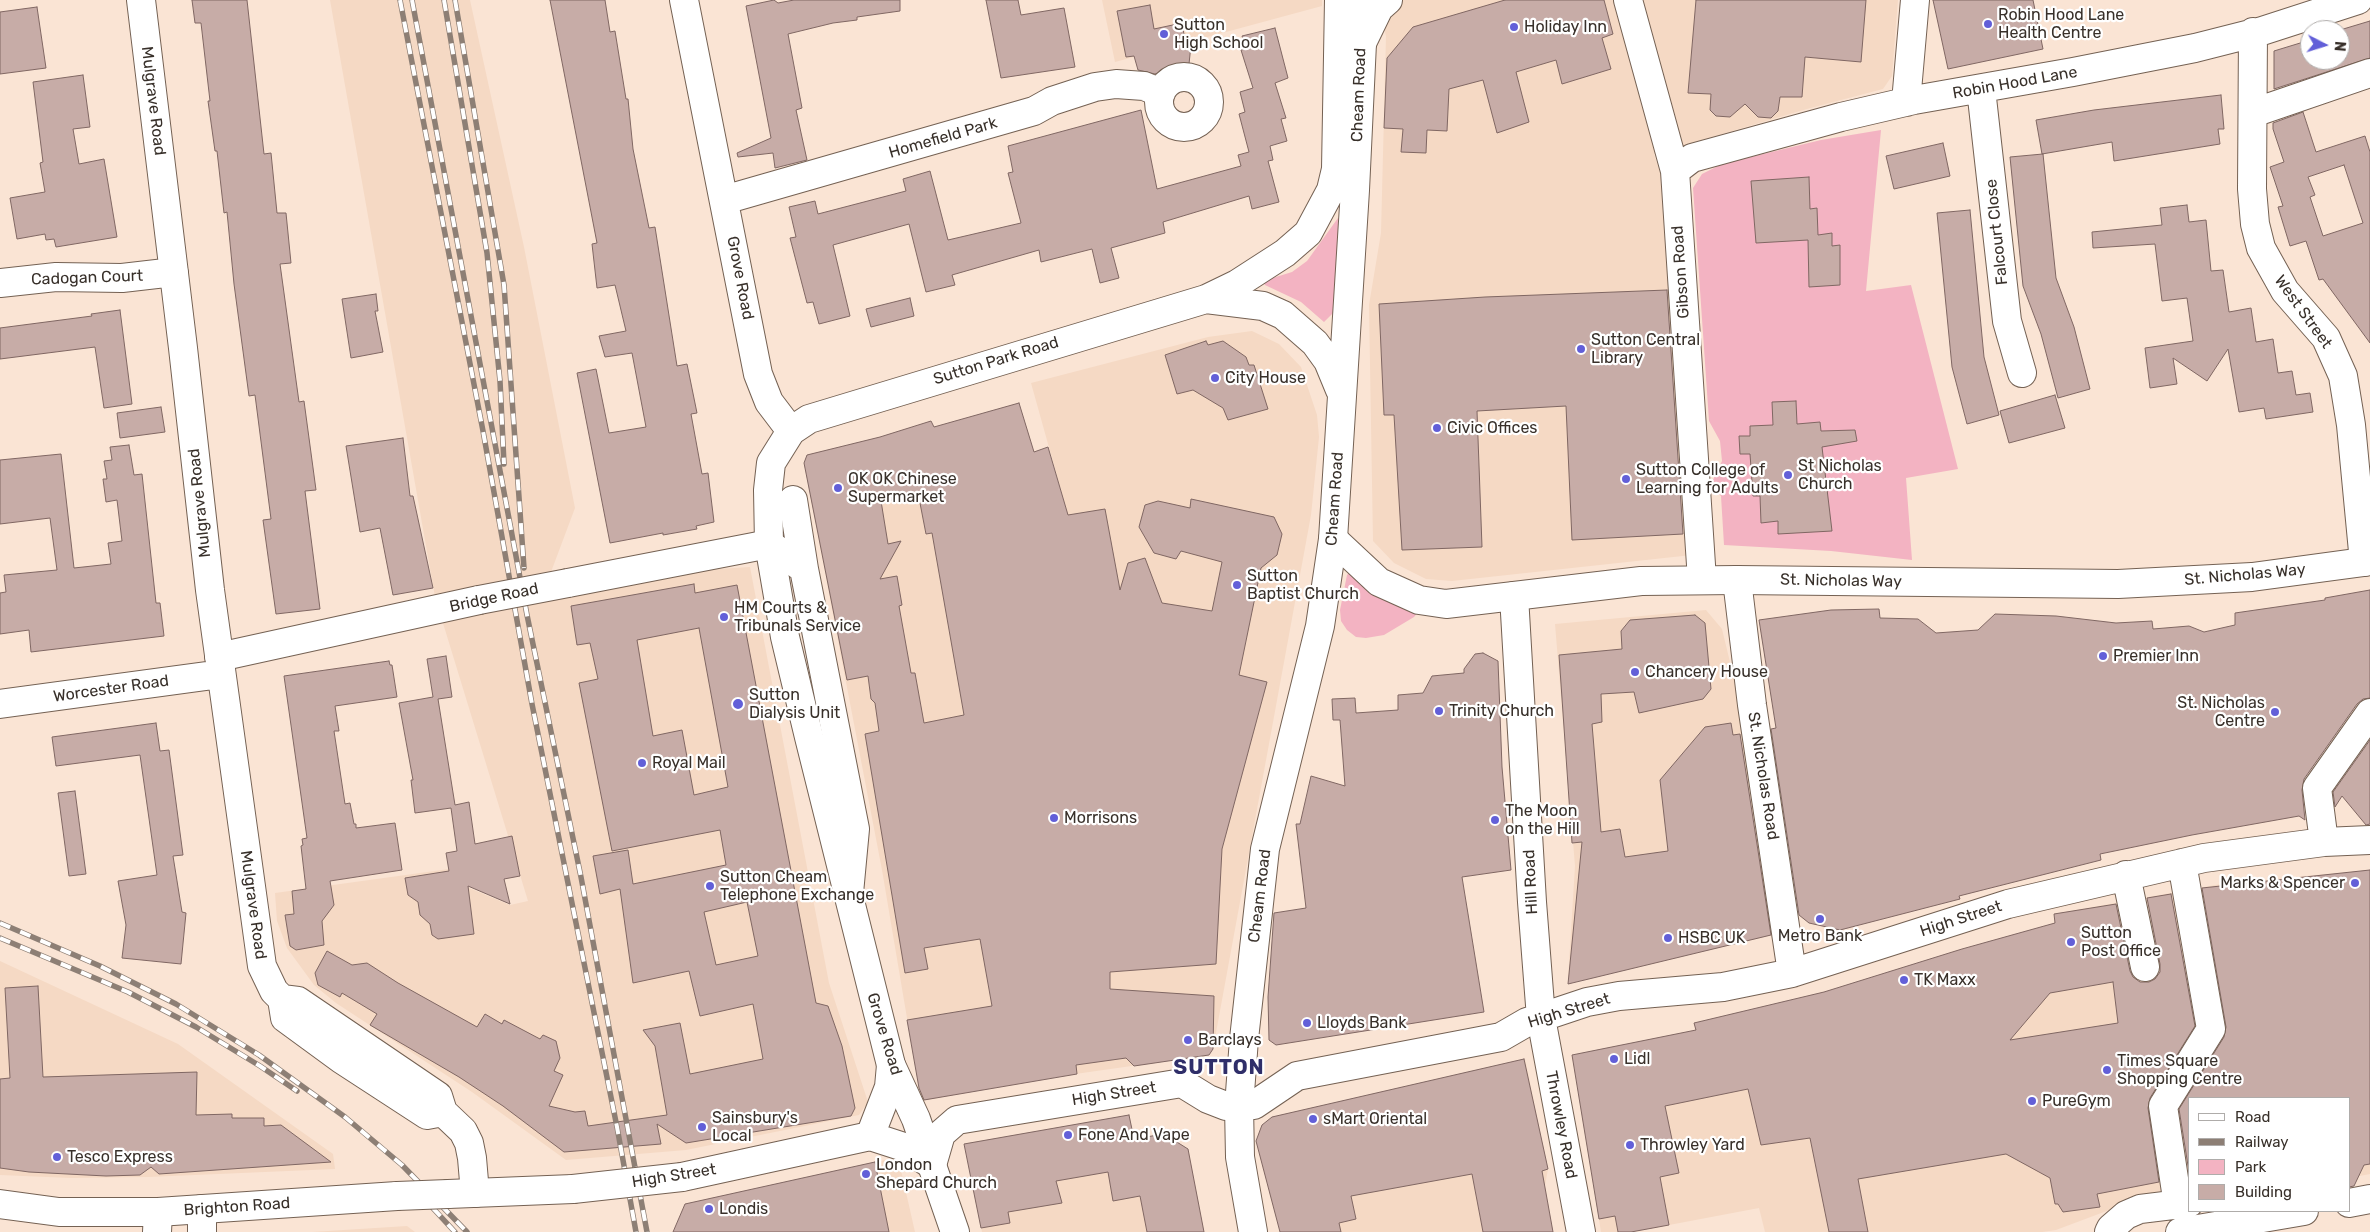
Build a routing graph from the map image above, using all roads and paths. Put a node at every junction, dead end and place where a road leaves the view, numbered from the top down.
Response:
1 (141, 0) edge
2 (684, 0) edge
3 (1339, 0) edge
4 (1356, 0) edge
5 (1388, 0) edge
6 (1628, 0) edge
7 (1915, 0) edge
8 (2358, 0) edge
9 (2254, 32) junction
10 (1362, 43) junction
11 (2370, 73) edge
12 (1981, 89) junction
13 (1161, 93) dead end
14 (1906, 102) junction
15 (2253, 113) junction
16 (1674, 171) junction
17 (1331, 190) joint
18 (724, 200) junction
19 (174, 272) junction
20 (0, 283) edge
21 (1206, 299) junction
22 (2022, 372) dead end
23 (1342, 396) junction
24 (791, 431) junction
25 (793, 500) dead end
26 (1333, 539) junction
27 (769, 544) junction
28 (2367, 562) edge
29 (804, 569) junction
30 (1702, 580) junction
31 (1737, 580) junction
32 (1514, 596) junction
33 (220, 666) junction
34 (0, 704) edge
35 (2370, 713) edge
36 (809, 737) junction
37 (840, 750) junction
38 (2370, 840) edge
39 (2324, 842) junction
40 (2182, 863) junction
41 (2126, 875) junction
42 (848, 899) junction
43 (2145, 967) dead end
44 (1792, 972) junction
45 (1541, 1018) junction
46 (891, 1066) junction
47 (1239, 1106) junction
48 (870, 1136) junction
49 (932, 1165) junction
50 (462, 1193) junction
51 (2370, 1199) edge
52 (2350, 1203) edge
53 (0, 1204) edge
54 (2183, 1204) edge
55 (2291, 1212) edge
56 (202, 1221) edge
57 (157, 1222) edge
58 (955, 1232) edge
59 (1253, 1232) edge
60 (1581, 1232) edge
61 (2109, 1232) edge
62 (2180, 1232) edge

1 - 19 main road, Mulgrave Road
2 - 18 main road, Grove Road
3 - 17 main road, Cheam Road
4 - 10 main road, Cheam Road
5 - 10 main road
6 - 16 main road, Gibson Road
7 - 14 main road
8 - 9 main road, Robin Hood Lane
9 - 12 main road, Robin Hood Lane
9 - 15 main road, West Street
10 - 23 main road, Cheam Road
11 - 15 main road
12 - 14 main road, Robin Hood Lane
12 - 22 main road, Falcourt Close
13 - 18 main road, Homefield Park
14 - 16 main road, Robin Hood Lane
15 - 28 main road, West Street
16 - 30 main road, Gibson Road
17 - 21 main road, Sutton Park Road
18 - 24 main road, Grove Road
19 - 20 main road, Cadogan Court
19 - 33 main road, Mulgrave Road
21 - 23 main road, Sutton Park Road
21 - 24 main road, Sutton Park Road
23 - 26 main road, Cheam Road
24 - 27 main road, Grove Road
25 - 29 main road, Grove Road
26 - 32 main road, St. Nicholas Way
26 - 47 main road, Cheam Road
27 - 29 main road
27 - 33 main road, Bridge Road, bridge
27 - 36 main road, Grove Road
28 - 31 main road, St. Nicholas Way
29 - 37 main road, Grove Road
30 - 31 main road, St. Nicholas Way
30 - 32 main road, St. Nicholas Way
31 - 44 main road, St. Nicholas Road
32 - 45 main road, Hill Road
33 - 34 main road, Worcester Road
33 - 50 main road, Mulgrave Road
35 - 39 main road
36 - 37 main road
36 - 42 main road, Grove Road
37 - 42 main road, Grove Road
38 - 39 main road, High Street
39 - 40 main road, High Street
40 - 41 main road, High Street
40 - 54 main road
41 - 43 main road
41 - 44 main road, High Street
42 - 46 main road, Grove Road
44 - 45 main road, High Street
45 - 47 main road, High Street
45 - 60 main road, Throwley Road
46 - 48 main road
46 - 49 main road, Grove Road
47 - 49 main road, High Street
47 - 59 main road, Cheam Road
48 - 49 main road
48 - 50 main road, High Street, bridge
49 - 58 main road, Grove Road
50 - 56 main road, Brighton Road, bridge
51 - 52 main road
53 - 57 main road, Brighton Road
54 - 61 main road
55 - 62 main road
56 - 57 main road, Brighton Road

